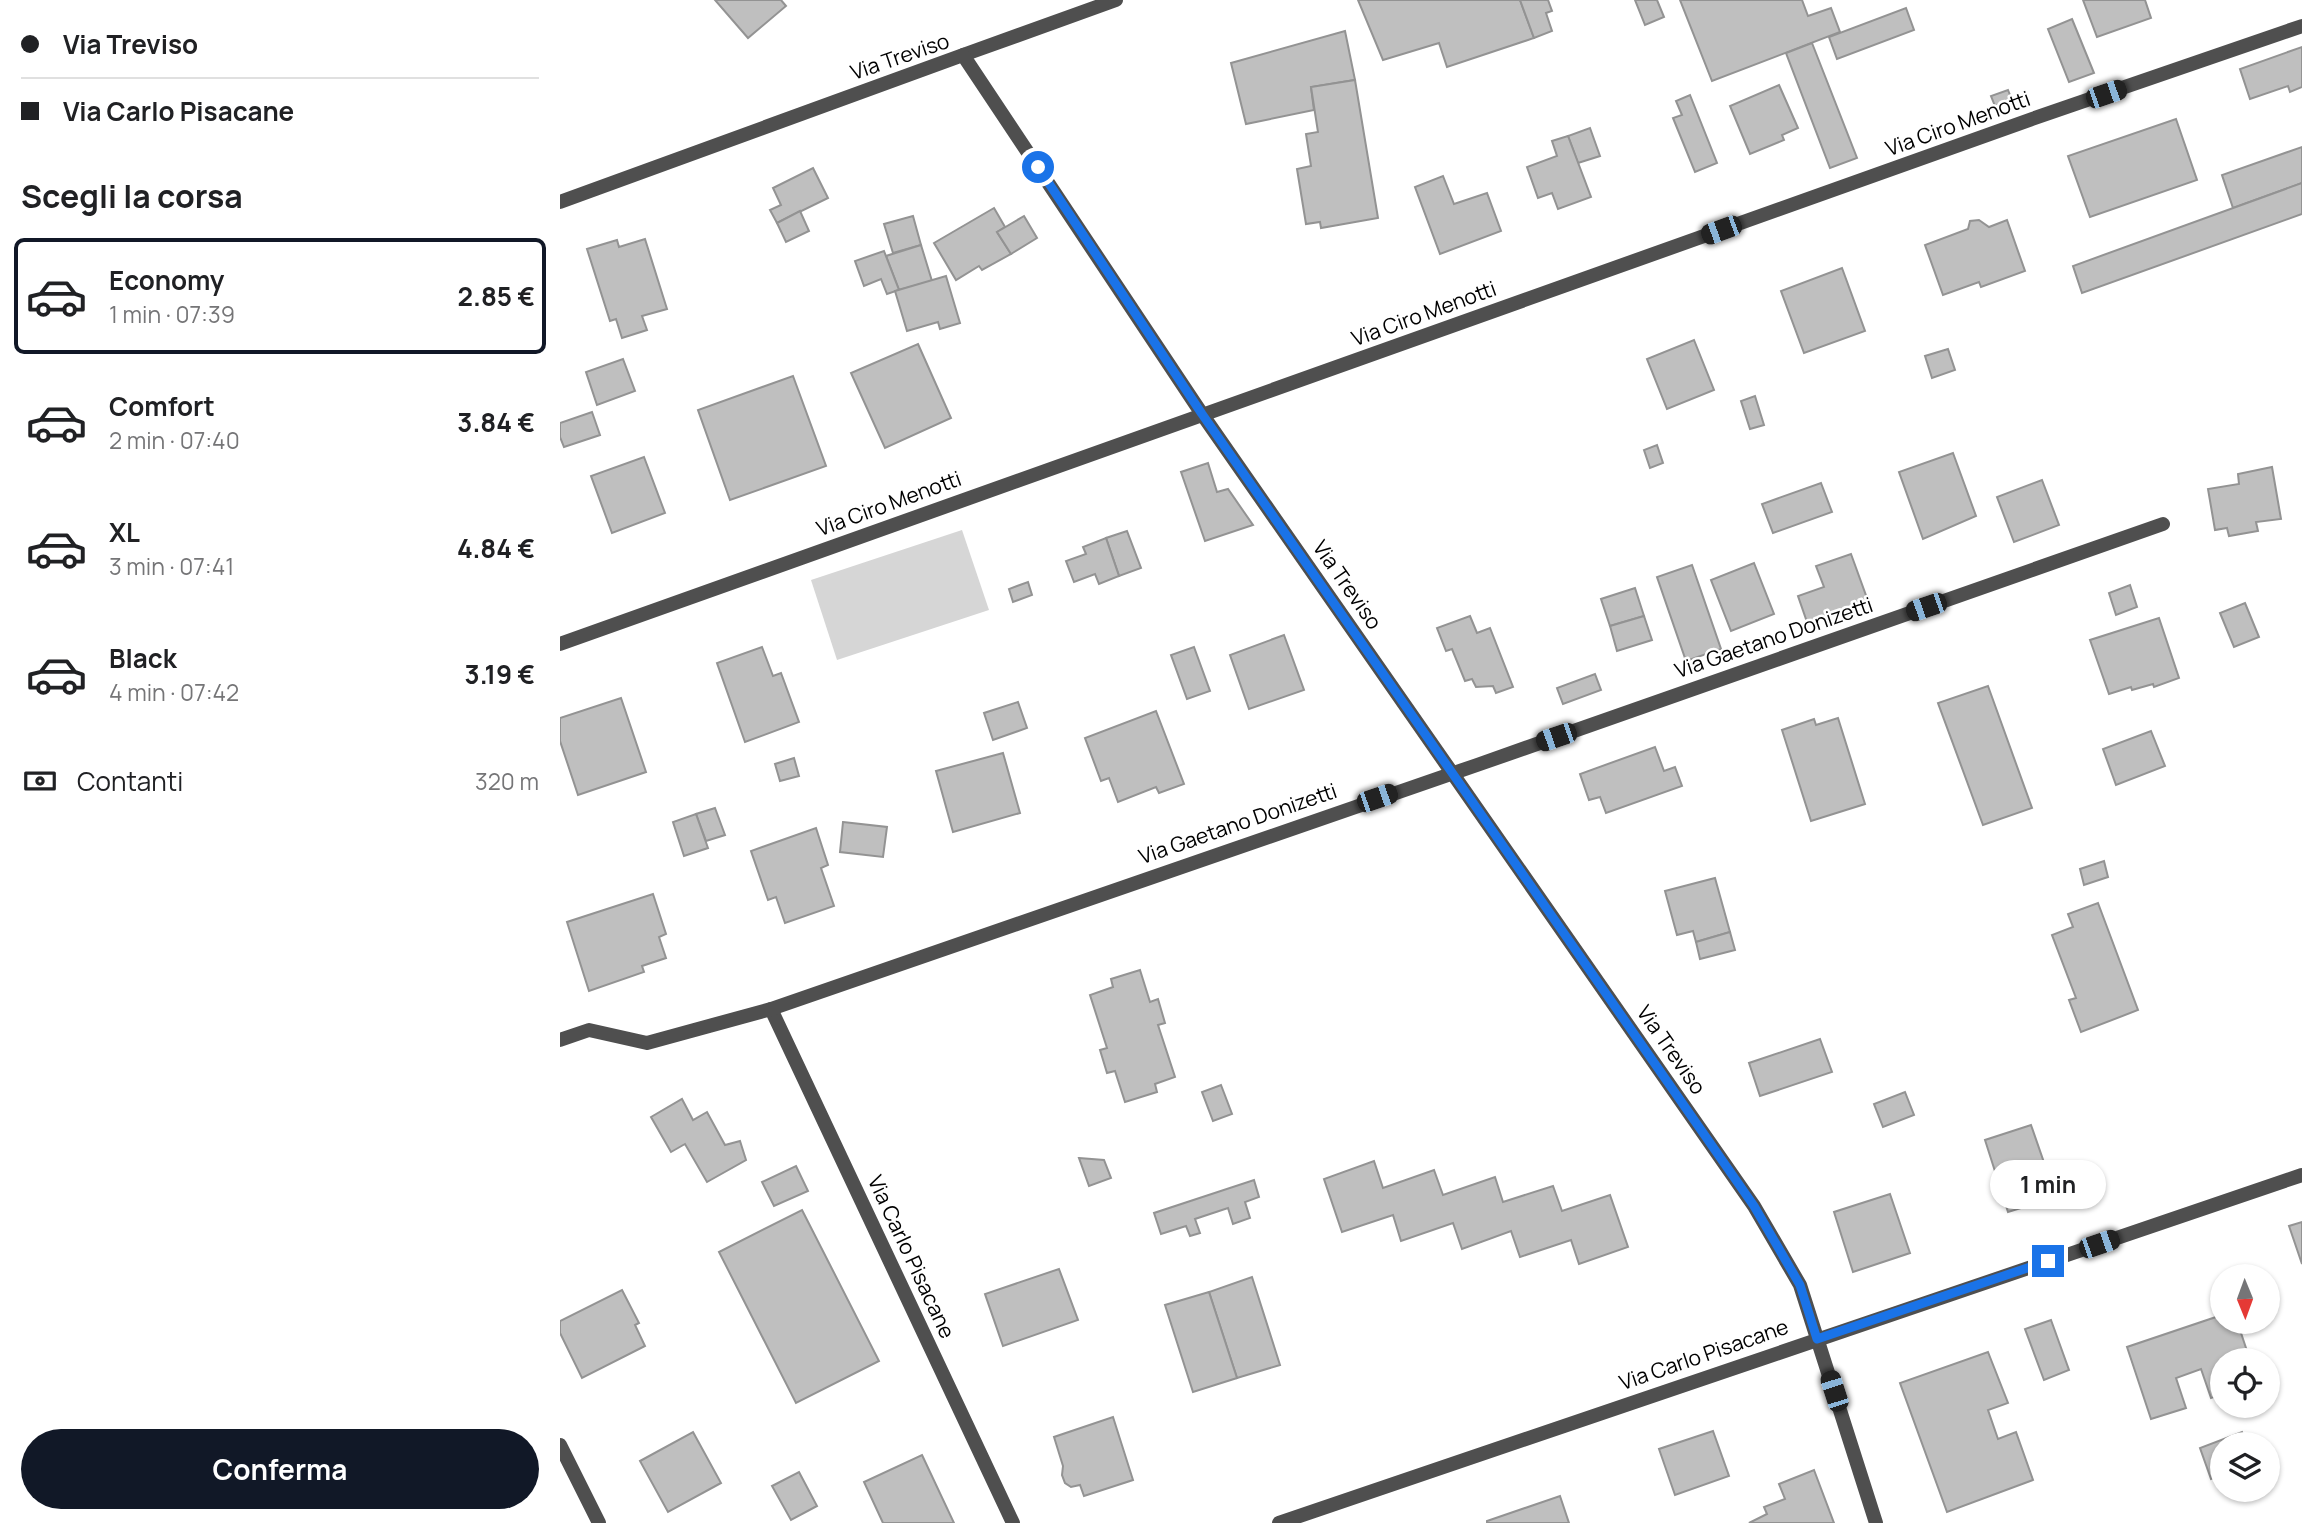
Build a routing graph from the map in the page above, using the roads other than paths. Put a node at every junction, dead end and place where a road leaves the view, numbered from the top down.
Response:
1 (1116, 0) edge
2 (2302, 26) edge
3 (963, 55) junction
4 (560, 202) edge
5 (1202, 414) junction
6 (2163, 524) dead end
7 (560, 644) edge
8 (1451, 772) junction
9 (771, 1009) junction
10 (560, 1040) edge
11 (2302, 1175) edge
12 (1817, 1339) junction
13 (560, 1445) edge
14 (599, 1523) edge
15 (1013, 1523) edge
16 (1279, 1523) edge
17 (1876, 1523) edge

1 - 3 street
2 - 5 street, Via Ciro Menotti
3 - 4 street, Via Treviso
3 - 5 street, Via Treviso
5 - 7 street, Via Ciro Menotti
5 - 8 street, Via Treviso
6 - 8 street, Via Gaetano Donizetti
8 - 9 street, Via Gaetano Donizetti
8 - 12 street, Via Treviso
9 - 10 street, Via Gaetano Donizetti
9 - 15 street, Via Carlo Pisacane
11 - 12 street, Via Carlo Pisacane
12 - 16 street, Via Carlo Pisacane
12 - 17 street, Via Treviso
13 - 14 street

